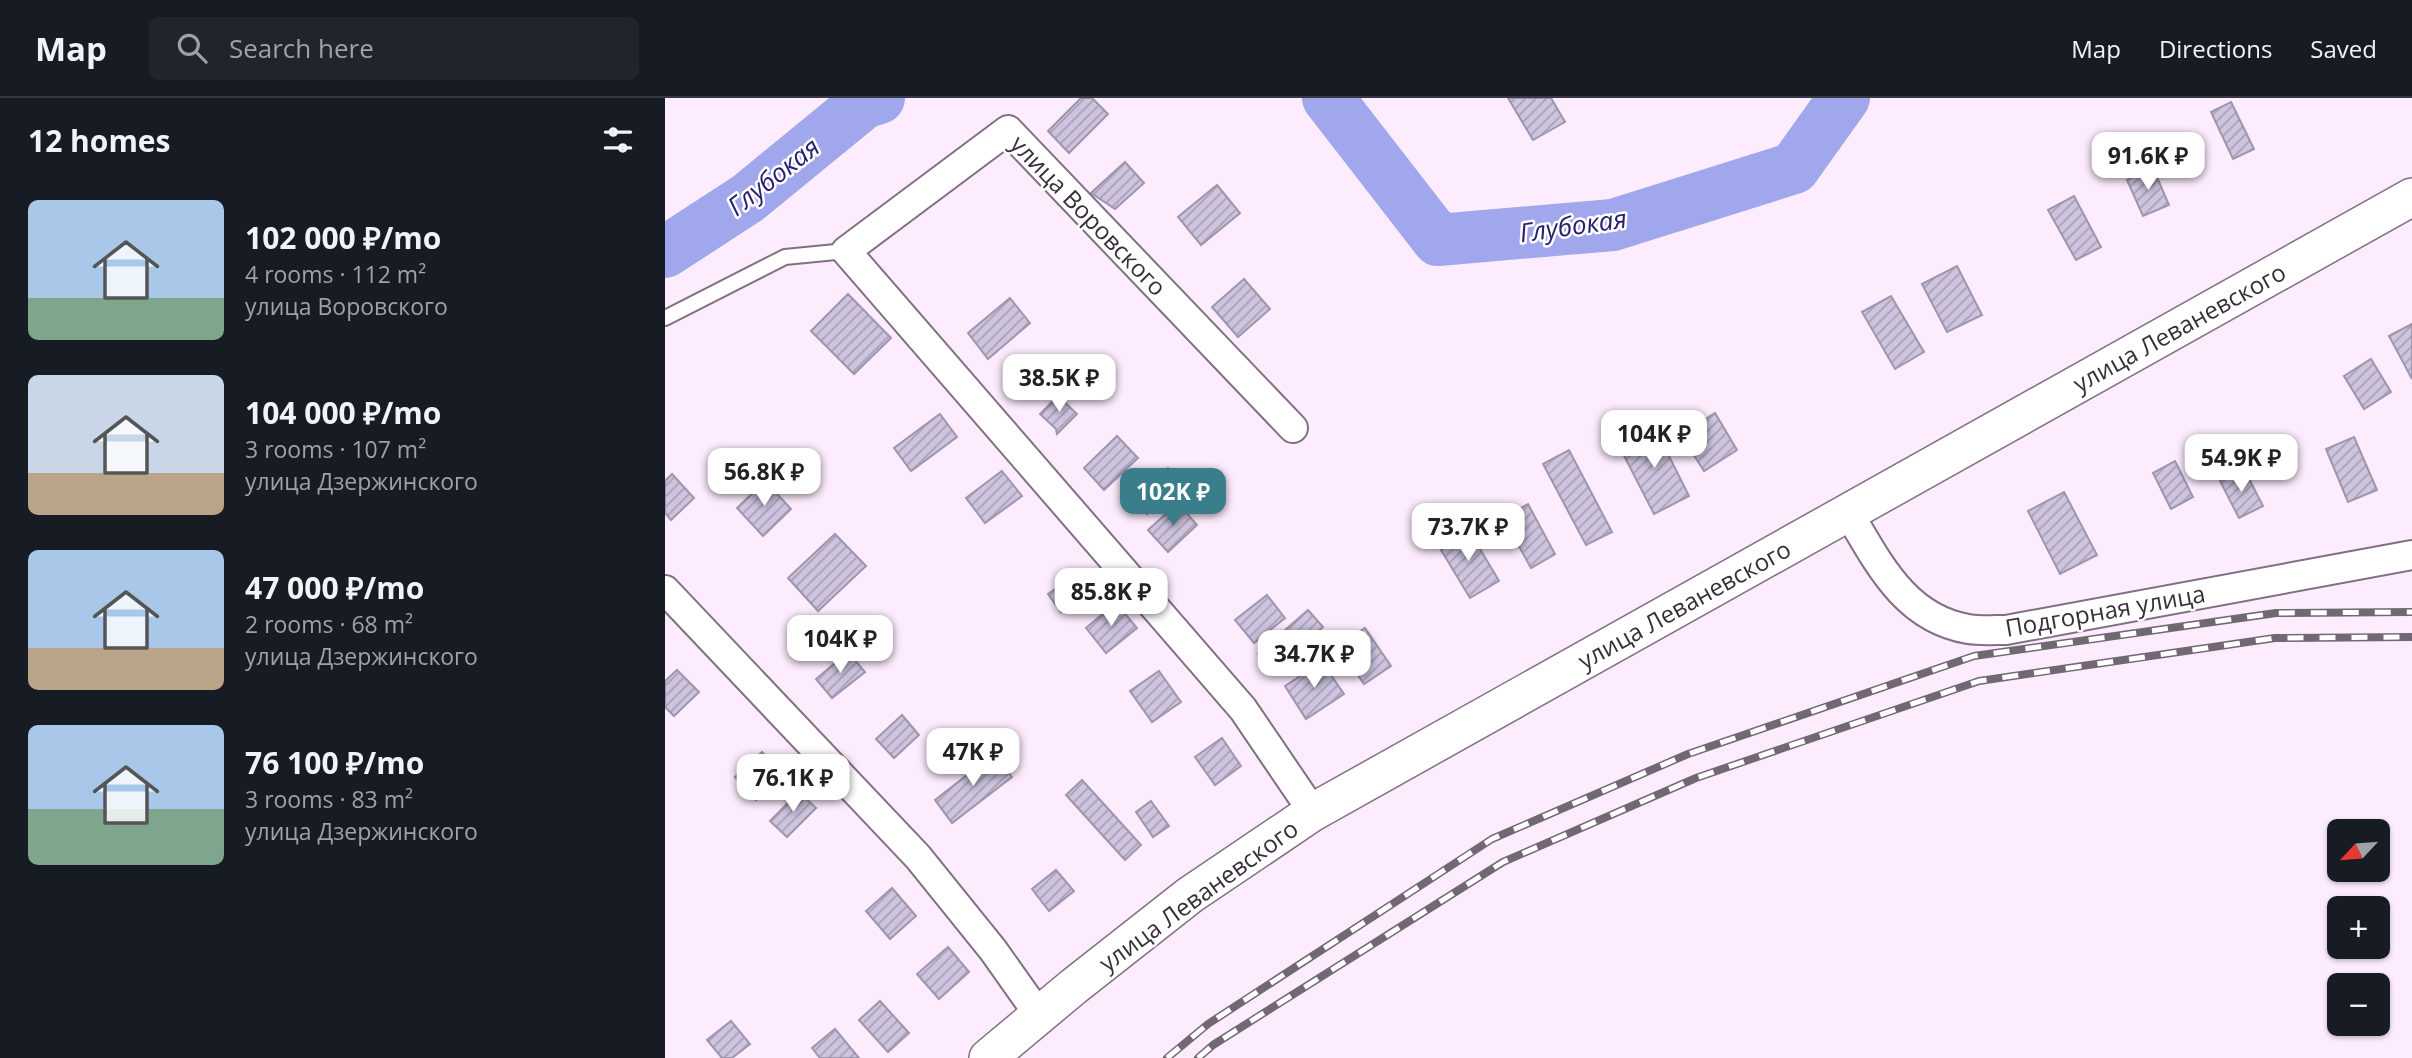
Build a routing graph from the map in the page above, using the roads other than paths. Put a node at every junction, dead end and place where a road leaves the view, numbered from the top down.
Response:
1 (2412, 197) edge
2 (846, 251) junction
3 (665, 318) edge
4 (1293, 428) dead end
5 (1848, 512) junction
6 (2412, 555) edge
7 (665, 590) edge
8 (1313, 812) junction
9 (1039, 1015) junction
10 (988, 1058) edge

1 - 5 street, улица Леваневского
2 - 3 lane
2 - 4 street, улица Воровского
2 - 8 street
5 - 6 street, Подгорная улица
5 - 8 street, улица Леваневского
7 - 9 street
8 - 9 street, улица Леваневского
9 - 10 street, улица Леваневского

